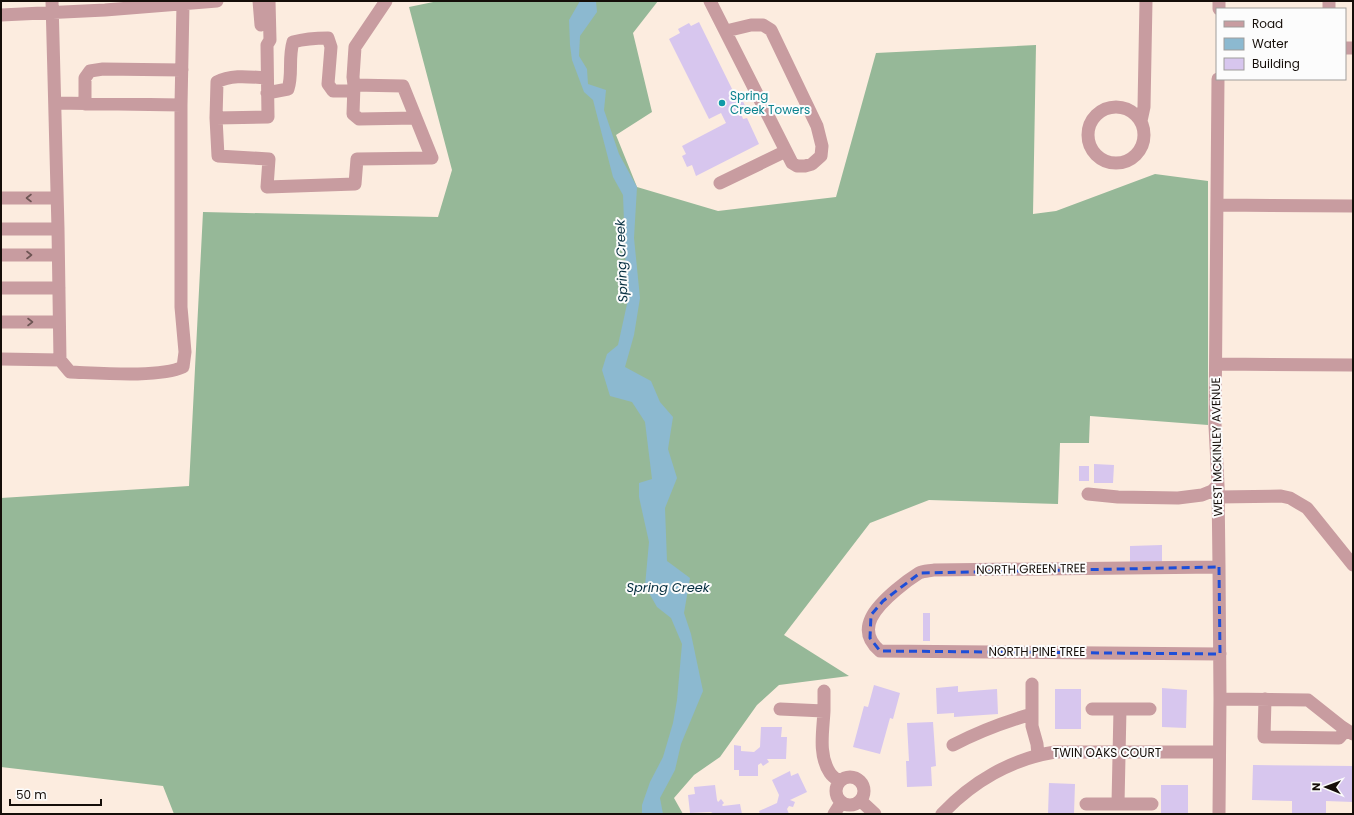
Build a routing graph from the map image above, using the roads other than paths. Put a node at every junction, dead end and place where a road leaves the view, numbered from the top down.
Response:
1 (217, 1) edge
2 (259, 1) edge
3 (269, 1) edge
4 (386, 1) edge
5 (710, 1) edge
6 (1146, 1) edge
7 (189, 3) edge
8 (53, 7) edge
9 (1, 15) edge
10 (726, 31) junction
11 (267, 45) junction
12 (182, 70) junction
13 (267, 78) junction
14 (1218, 80) edge
15 (354, 88) junction
16 (267, 92) junction
17 (55, 103) junction
18 (85, 104) junction
19 (181, 105) junction
20 (216, 118) junction
21 (416, 118) junction
22 (1141, 121) junction
23 (786, 151) junction
24 (720, 183) dead end
25 (1, 198) edge
26 (57, 198) junction
27 (1218, 205) junction
28 (1353, 206) edge
29 (1, 229) edge
30 (58, 229) junction
31 (1, 255) edge
32 (58, 255) junction
33 (1, 288) edge
34 (58, 288) junction
35 (1, 322) edge
36 (59, 322) junction
37 (1, 359) edge
38 (60, 360) junction
39 (1216, 364) junction
40 (1353, 365) edge
41 (1218, 491) junction
42 (1088, 494) dead end
43 (1353, 565) edge
44 (1220, 567) junction
45 (869, 628) joint
46 (1220, 654) junction
47 (1032, 684) dead end
48 (824, 691) dead end
49 (1220, 699) junction
50 (1265, 699) junction
51 (1092, 708) dead end
52 (780, 709) dead end
53 (1120, 709) junction
54 (1150, 709) dead end
55 (824, 711) junction
56 (1032, 714) junction
57 (1350, 732) edge
58 (953, 745) dead end
59 (1119, 752) junction
60 (1219, 752) junction
61 (1038, 755) junction
62 (839, 781) junction
63 (861, 801) junction
64 (841, 803) junction
65 (1086, 804) dead end
66 (1118, 804) junction
67 (1152, 804) dead end
68 (834, 814) edge
69 (875, 814) edge
70 (942, 814) edge
71 (1219, 814) edge

1 - 7 street
2 - 11 street
3 - 11 street
4 - 15 street
5 - 10 street
6 - 22 street
7 - 8 street
7 - 12 street
8 - 9 street
8 - 17 street
10 - 23 street
10 - 23 street
11 - 13 street
12 - 18 street
12 - 19 street
13 - 16 street
13 - 20 street
14 - 27 street, WEST MCKINLEY AVENUE
15 - 16 street
15 - 21 street
15 - 21 street
16 - 20 street
17 - 18 street
17 - 26 street
18 - 19 street
19 - 38 street
20 - 21 street
22 - 22 street
23 - 24 street
26 -> 25 street
26 - 30 street
27 - 28 street
27 - 39 street, WEST MCKINLEY AVENUE
29 - 30 street
30 - 32 street
31 -> 32 street
32 - 34 street
33 - 34 street
34 - 36 street
35 -> 36 street
36 - 38 street
37 - 38 street
39 - 40 street
39 - 41 street, WEST MCKINLEY AVENUE
41 - 42 street
41 - 43 street
41 - 44 street, WEST MCKINLEY AVENUE
44 - 45 street, NORTH GREEN TREE
44 - 46 street, WEST MCKINLEY AVENUE
45 - 46 street, NORTH PINE TREE
46 - 49 street, WEST MCKINLEY AVENUE
47 - 56 street
48 - 55 street
49 - 50 street
49 - 60 street, WEST MCKINLEY AVENUE
50 - 57 street
50 - 57 street
51 - 53 street
52 - 55 street
53 - 54 street
53 - 59 street
55 - 62 street
56 - 58 street
56 - 61 street
59 - 60 street, TWIN OAKS COURT
59 - 61 street, TWIN OAKS COURT
59 - 66 street
60 - 71 street, WEST MCKINLEY AVENUE
61 - 70 street, TWIN OAKS COURT
62 - 63 street
62 - 64 street
63 - 64 street
63 - 69 street
64 - 68 street
65 - 66 street
66 - 67 street

